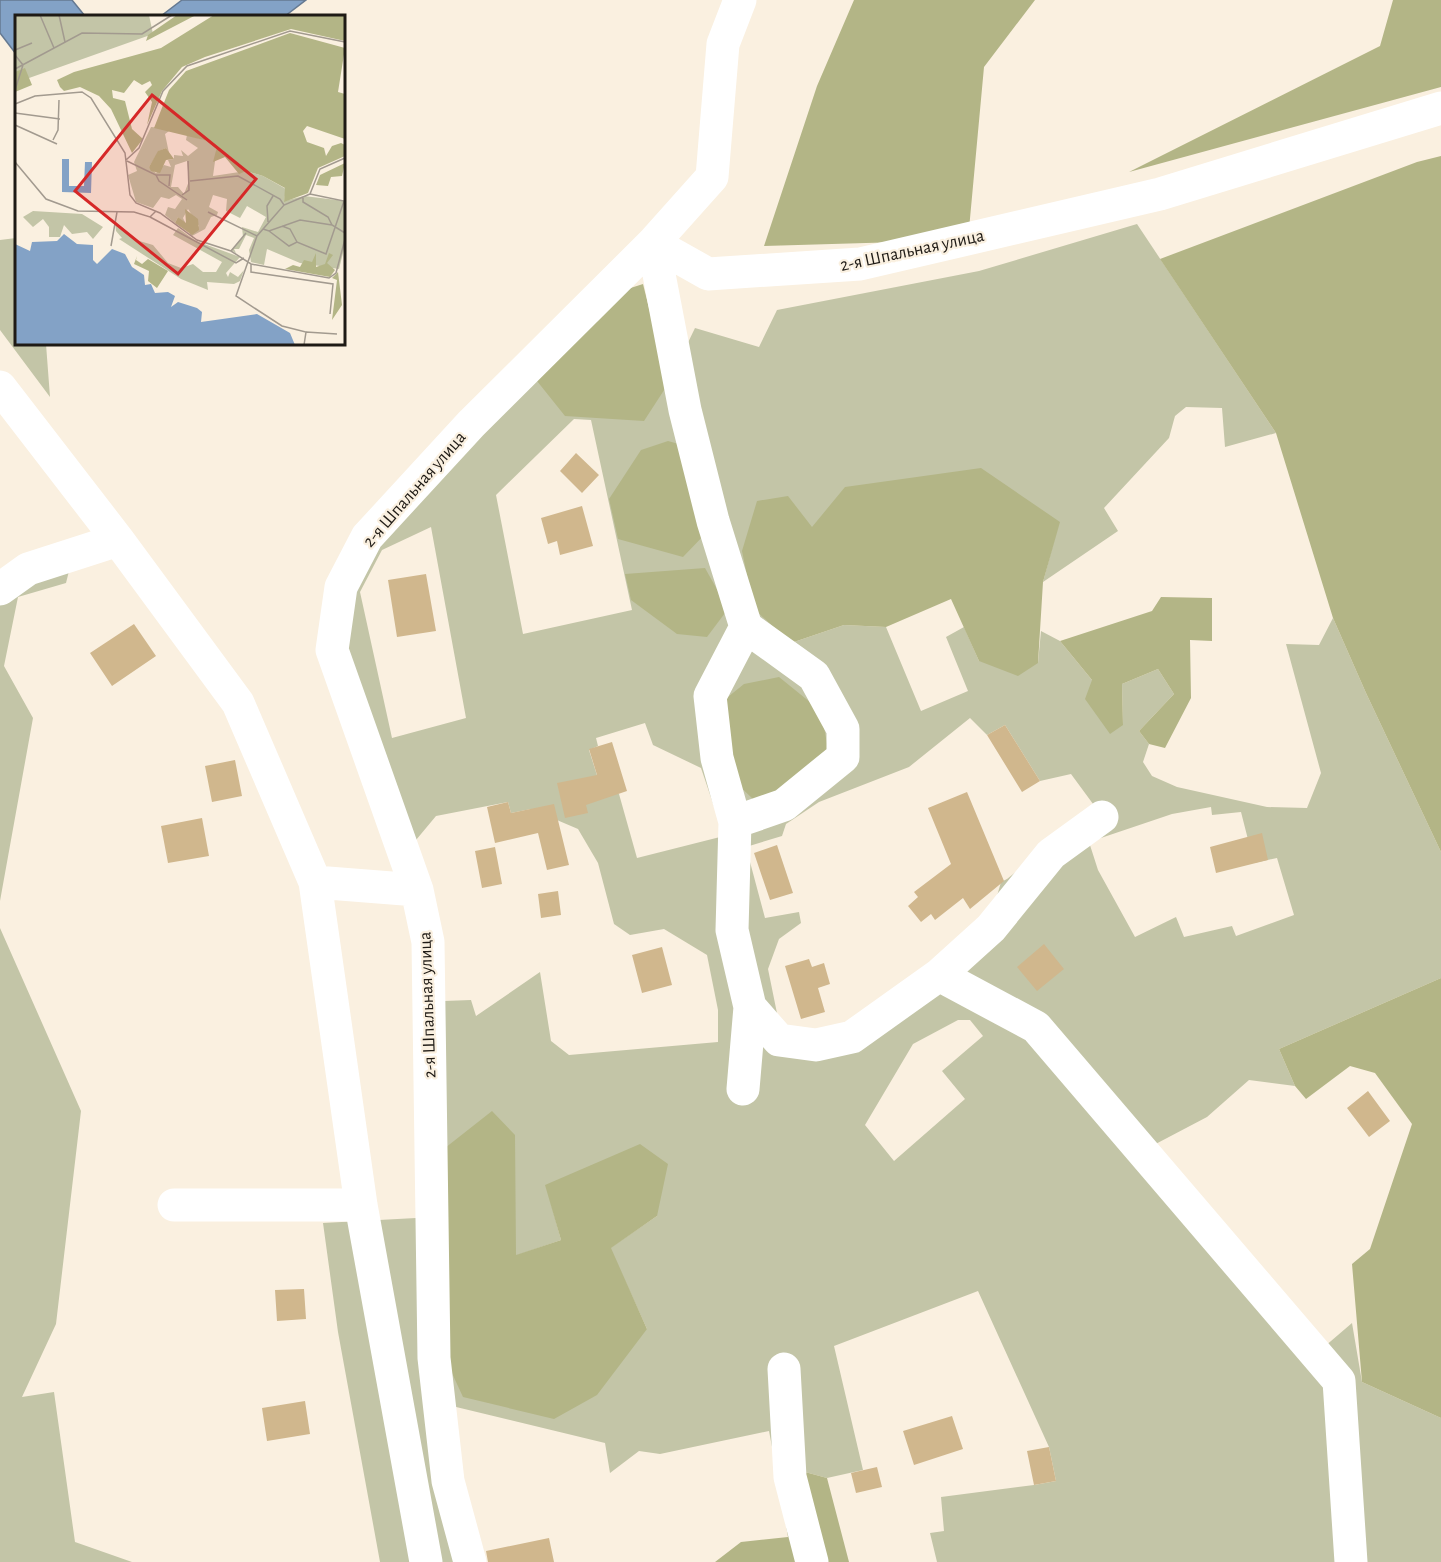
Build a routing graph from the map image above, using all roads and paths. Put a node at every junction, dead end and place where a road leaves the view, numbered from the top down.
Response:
1 (740, 0) edge
2 (1441, 108) edge
3 (653, 243) junction
4 (0, 387) edge
5 (118, 540) junction
6 (0, 589) edge
7 (746, 627) junction
8 (1102, 817) dead end
9 (735, 822) junction
10 (315, 882) junction
11 (417, 890) junction
12 (939, 975) junction
13 (750, 1007) junction
14 (743, 1089) dead end
15 (174, 1205) dead end
16 (361, 1205) junction
17 (784, 1369) dead end
18 (426, 1562) edge
19 (470, 1562) edge
20 (812, 1562) edge
21 (1351, 1562) edge

1 - 3 street
2 - 3 street, 2-я Шпальная улица
3 - 7 street
3 - 11 street, 2-я Шпальная улица
4 - 5 street
5 - 6 street
5 - 10 street
7 - 9 street
7 - 9 street
8 - 12 street
9 - 13 street
10 - 11 street
10 - 16 street
11 - 19 street, 2-я Шпальная улица
12 - 13 street
12 - 21 street
13 - 14 street
15 - 16 street
16 - 18 street
17 - 20 street

